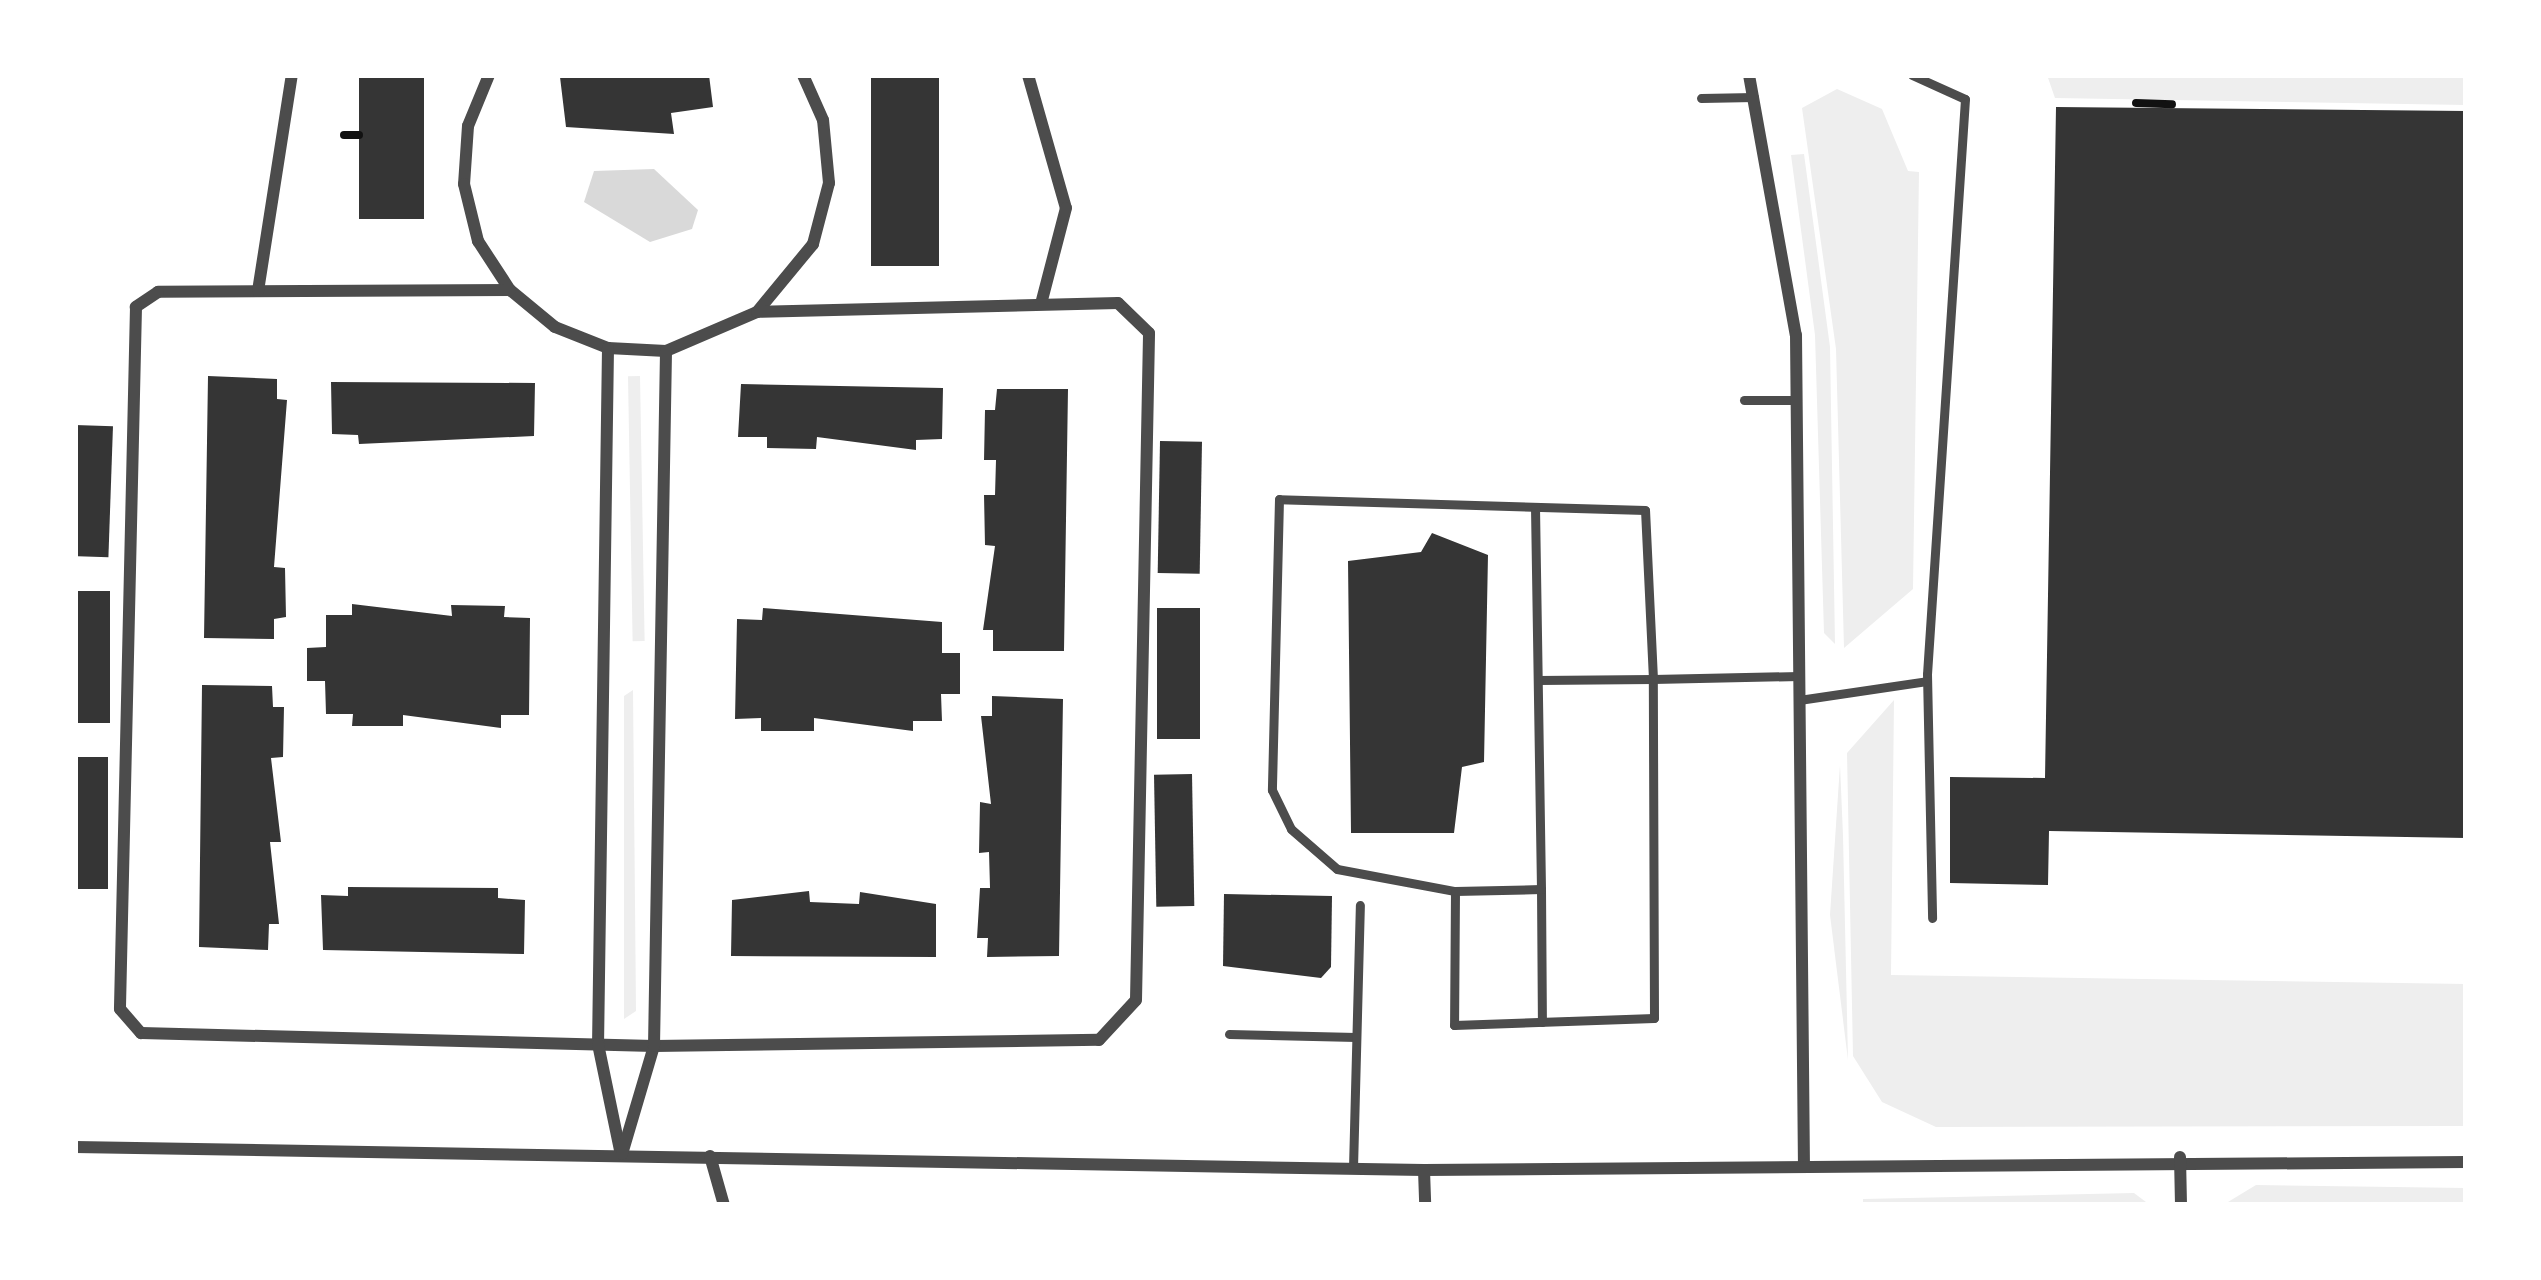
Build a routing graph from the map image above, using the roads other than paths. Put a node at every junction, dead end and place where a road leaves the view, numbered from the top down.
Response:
1 (292, 75) edge
2 (489, 75) edge
3 (803, 75) edge
4 (1028, 75) edge
5 (1749, 75) edge
6 (1912, 75) edge
7 (1754, 97) junction
8 (1701, 98) dead end
9 (509, 290) junction
10 (258, 291) junction
11 (1041, 304) junction
12 (757, 311) junction
13 (608, 348) junction
14 (667, 351) junction
15 (1744, 400) dead end
16 (1797, 400) junction
17 (1535, 507) junction
18 (1799, 676) junction
19 (1653, 679) junction
20 (1538, 680) junction
21 (1927, 681) junction
22 (1799, 700) junction
23 (1541, 889) junction
24 (1455, 891) junction
25 (1360, 905) dead end
26 (1931, 918) dead end
27 (1542, 1022) junction
28 (1229, 1034) dead end
29 (1356, 1036) junction
30 (598, 1045) junction
31 (654, 1046) junction
32 (75, 1148) edge
33 (622, 1155) junction
34 (710, 1156) junction
35 (2180, 1157) junction
36 (2466, 1162) edge
37 (1804, 1167) junction
38 (1352, 1168) junction
39 (1424, 1170) junction
40 (724, 1205) edge
41 (1425, 1205) edge
42 (2181, 1205) edge

1 - 10 street
2 - 9 street
3 - 12 street
4 - 11 street
5 - 7 street
6 - 21 lane
7 - 8 lane
7 - 16 street
9 - 10 street
9 - 13 street
10 - 30 street
11 - 12 street
11 - 31 street
12 - 14 street
13 - 14 street
13 - 30 street
14 - 31 street
15 - 16 lane
16 - 18 street
17 - 19 lane
17 - 20 lane
17 - 24 lane
18 - 19 lane
18 - 22 street
19 - 20 lane
19 - 27 lane
20 - 23 lane
21 - 22 lane
21 - 26 lane
22 - 37 street
23 - 24 lane
23 - 27 lane
24 - 27 lane
25 - 29 lane
28 - 29 lane
29 - 38 lane
30 - 31 street
30 - 33 street
31 - 33 street
32 - 33 street
33 - 34 street
34 - 38 street
34 - 40 street
35 - 36 street
35 - 37 street
35 - 42 street
37 - 39 street
38 - 39 street
39 - 41 street

